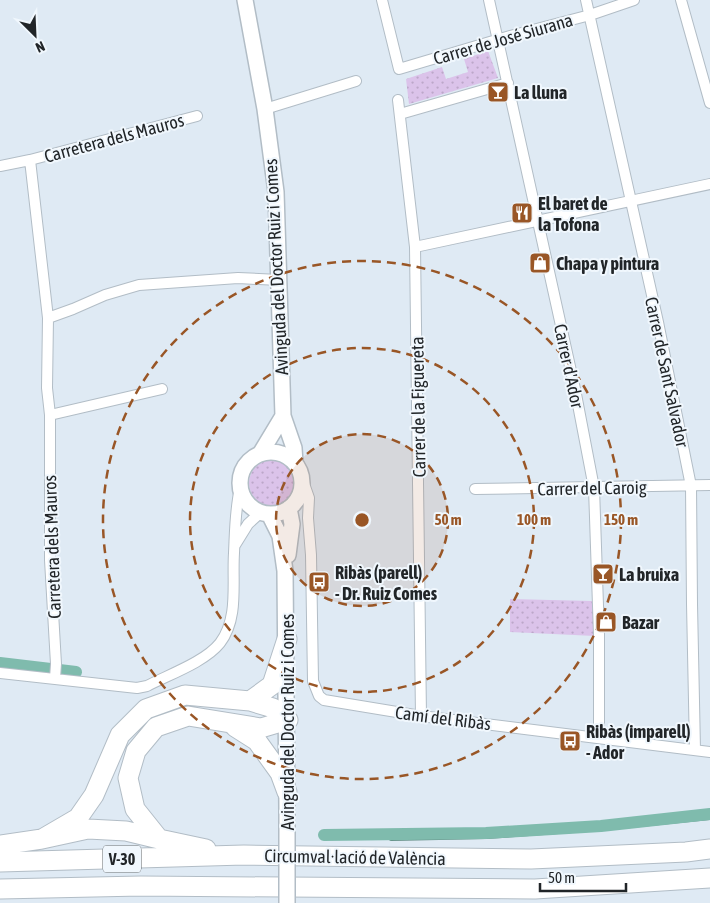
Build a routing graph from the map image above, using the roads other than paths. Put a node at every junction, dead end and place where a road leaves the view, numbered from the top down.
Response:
1 (245, 0) edge
2 (382, 0) edge
3 (488, 0) edge
4 (586, 0) edge
5 (634, 0) edge
6 (681, 0) edge
7 (590, 15) junction
8 (497, 40) junction
9 (356, 80) dead end
10 (508, 83) junction
11 (398, 100) dead end
12 (710, 103) edge
13 (265, 109) junction
14 (400, 114) junction
15 (197, 116) dead end
16 (30, 160) junction
17 (0, 166) edge
18 (710, 184) edge
19 (630, 202) junction
20 (536, 220) junction
21 (415, 247) junction
22 (279, 280) junction
23 (48, 318) junction
24 (162, 389) dead end
25 (50, 415) junction
26 (283, 416) junction
27 (260, 454) junction
28 (295, 463) junction
29 (302, 478) junction
30 (710, 485) edge
31 (691, 486) junction
32 (240, 488) junction
33 (594, 488) junction
34 (474, 489) dead end
35 (290, 508) junction
36 (265, 513) junction
37 (234, 546) junction
38 (288, 554) junction
39 (311, 554) junction
40 (285, 571) junction
41 (287, 639) junction
42 (0, 673) edge
43 (55, 678) junction
44 (250, 701) junction
45 (421, 716) junction
46 (288, 720) junction
47 (228, 722) junction
48 (599, 738) junction
49 (695, 750) junction
50 (710, 752) edge
51 (287, 802) junction
52 (42, 839) junction
53 (159, 839) junction
54 (0, 845) edge
55 (710, 849) edge
56 (244, 856) junction
57 (0, 862) edge
58 (710, 878) edge
59 (0, 889) edge
60 (287, 903) edge

1 - 13 street, Avinguda del Doctor Ruiz i Comes
2 - 8 street, Carrer de José Siurana
3 - 8 street, Carrer d'Ador
4 - 7 street, Carrer de Sant Salvador
5 - 7 street, Carrer de José Siurana
6 - 12 street
7 - 8 street, Carrer de José Siurana
7 - 19 street, Carrer de Sant Salvador
8 - 10 street, Carrer d'Ador
9 - 13 street
10 - 14 street
10 - 20 street, Carrer d'Ador
11 - 14 street, Carrer de la Figuereta
13 - 22 street, Avinguda del Doctor Ruiz i Comes
14 - 21 street, Carrer de la Figuereta
15 - 16 street, Carretera dels Mauros
16 - 17 street, Carretera dels Mauros
16 - 23 street, Carretera dels Mauros
18 - 19 street
19 - 20 street
19 - 31 street, Carrer de Sant Salvador
20 - 21 street
20 - 33 street, Carrer d'Ador
21 - 45 street, Carrer de la Figuereta
22 - 23 street
22 - 26 street, Avinguda del Doctor Ruiz i Comes
23 - 25 street, Carretera dels Mauros
24 - 25 street
25 - 43 street, Carretera dels Mauros
26 - 27 street
26 - 28 street, Avinguda del Doctor Ruiz i Comes
27 - 28 street
27 - 32 street
28 - 29 street
29 - 35 street
29 - 39 street, Camí del Ribàs
30 - 31 street, Carrer del Caroig
31 - 33 street, Carrer del Caroig
31 - 49 street, Carrer de Sant Salvador
32 - 36 street
32 - 37 street
33 - 34 street, Carrer del Caroig
33 - 48 street, Carrer d'Ador
35 - 36 street
35 - 38 street, Avinguda del Doctor Ruiz i Comes
35 - 39 street, Camí del Ribàs
36 - 37 street
36 - 40 street, Avinguda del Doctor Ruiz i Comes
37 - 43 street
38 - 39 street
38 - 40 street, Avinguda del Doctor Ruiz i Comes
39 - 45 street, Camí del Ribàs
40 - 41 street, Avinguda del Doctor Ruiz i Comes
41 - 44 highway
41 - 46 street, Avinguda del Doctor Ruiz i Comes
42 - 43 street
44 - 46 highway
44 - 52 highway
45 - 48 street, Camí del Ribàs
46 - 47 highway
46 - 51 street, Avinguda del Doctor Ruiz i Comes
47 - 51 highway
47 - 53 highway
48 - 49 street, Camí del Ribàs
49 - 50 street, Camí del Ribàs
51 - 60 street, Avinguda del Doctor Ruiz i Comes, bridge
52 - 53 highway
52 - 54 highway
53 - 56 highway
55 - 56 highway, Circumval·lació de València / V-30
56 - 57 highway, Circumval·lació de València / V-30
58 - 59 highway, Circumval·lació de València / V-30

